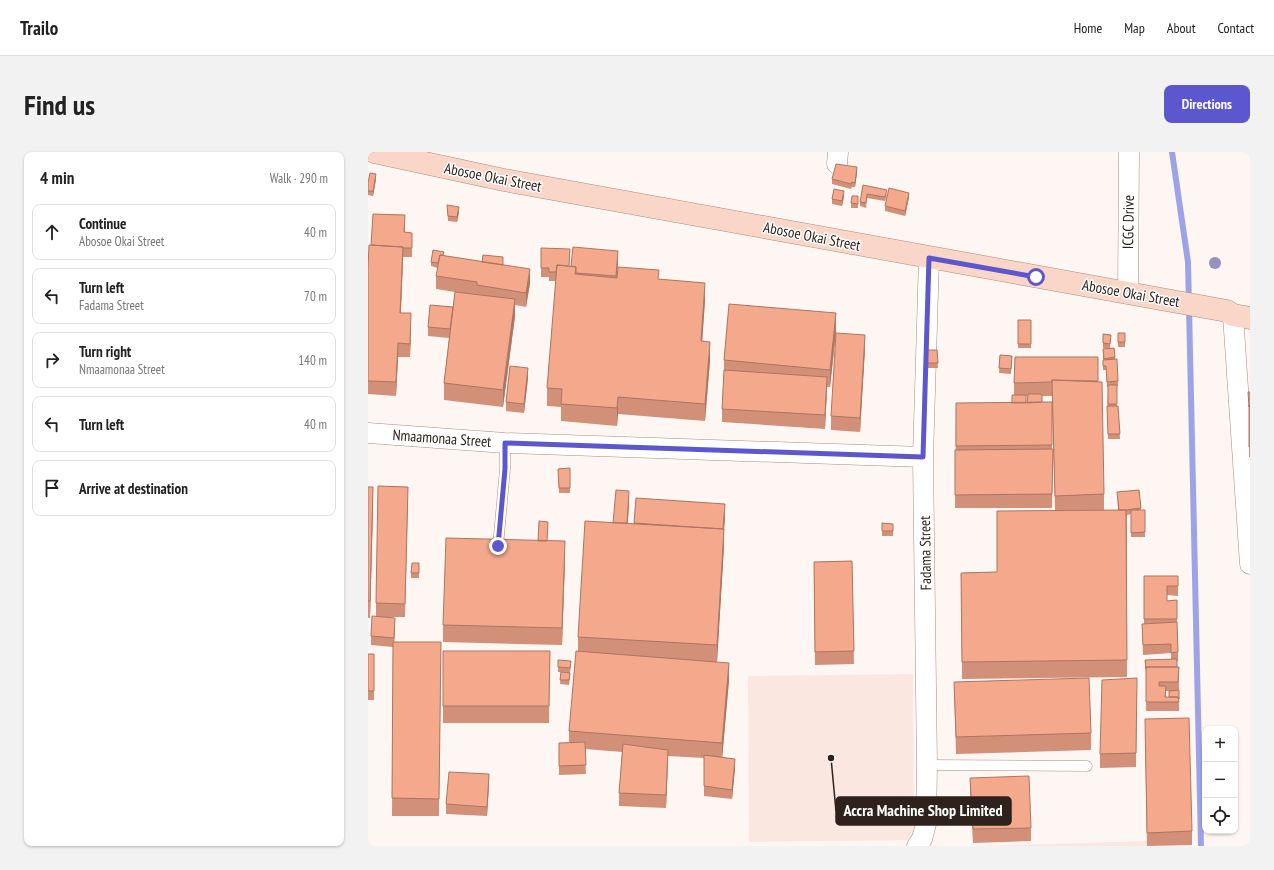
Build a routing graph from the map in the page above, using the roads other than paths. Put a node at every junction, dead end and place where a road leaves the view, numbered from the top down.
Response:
1 (374, 152) edge
2 (1129, 152) edge
3 (929, 258) junction
4 (1128, 292) junction
5 (1237, 314) edge
6 (368, 433) edge
7 (505, 443) junction
8 (923, 457) junction
9 (498, 546) edge
10 (1250, 564) edge
11 (927, 765) junction
12 (1087, 766) dead end
13 (917, 846) edge

1 - 3 street, Abosoe Okai Street
2 - 4 street, ICGC Drive
3 - 4 street, Abosoe Okai Street
3 - 8 street, Fadama Street
4 - 5 street, Abosoe Okai Street
5 - 10 street
6 - 7 street, Nmaamonaa Street
7 - 8 street, Nmaamonaa Street
7 - 9 lane
8 - 11 street, Fadama Street
11 - 12 lane
11 - 13 street, Fadama Street

